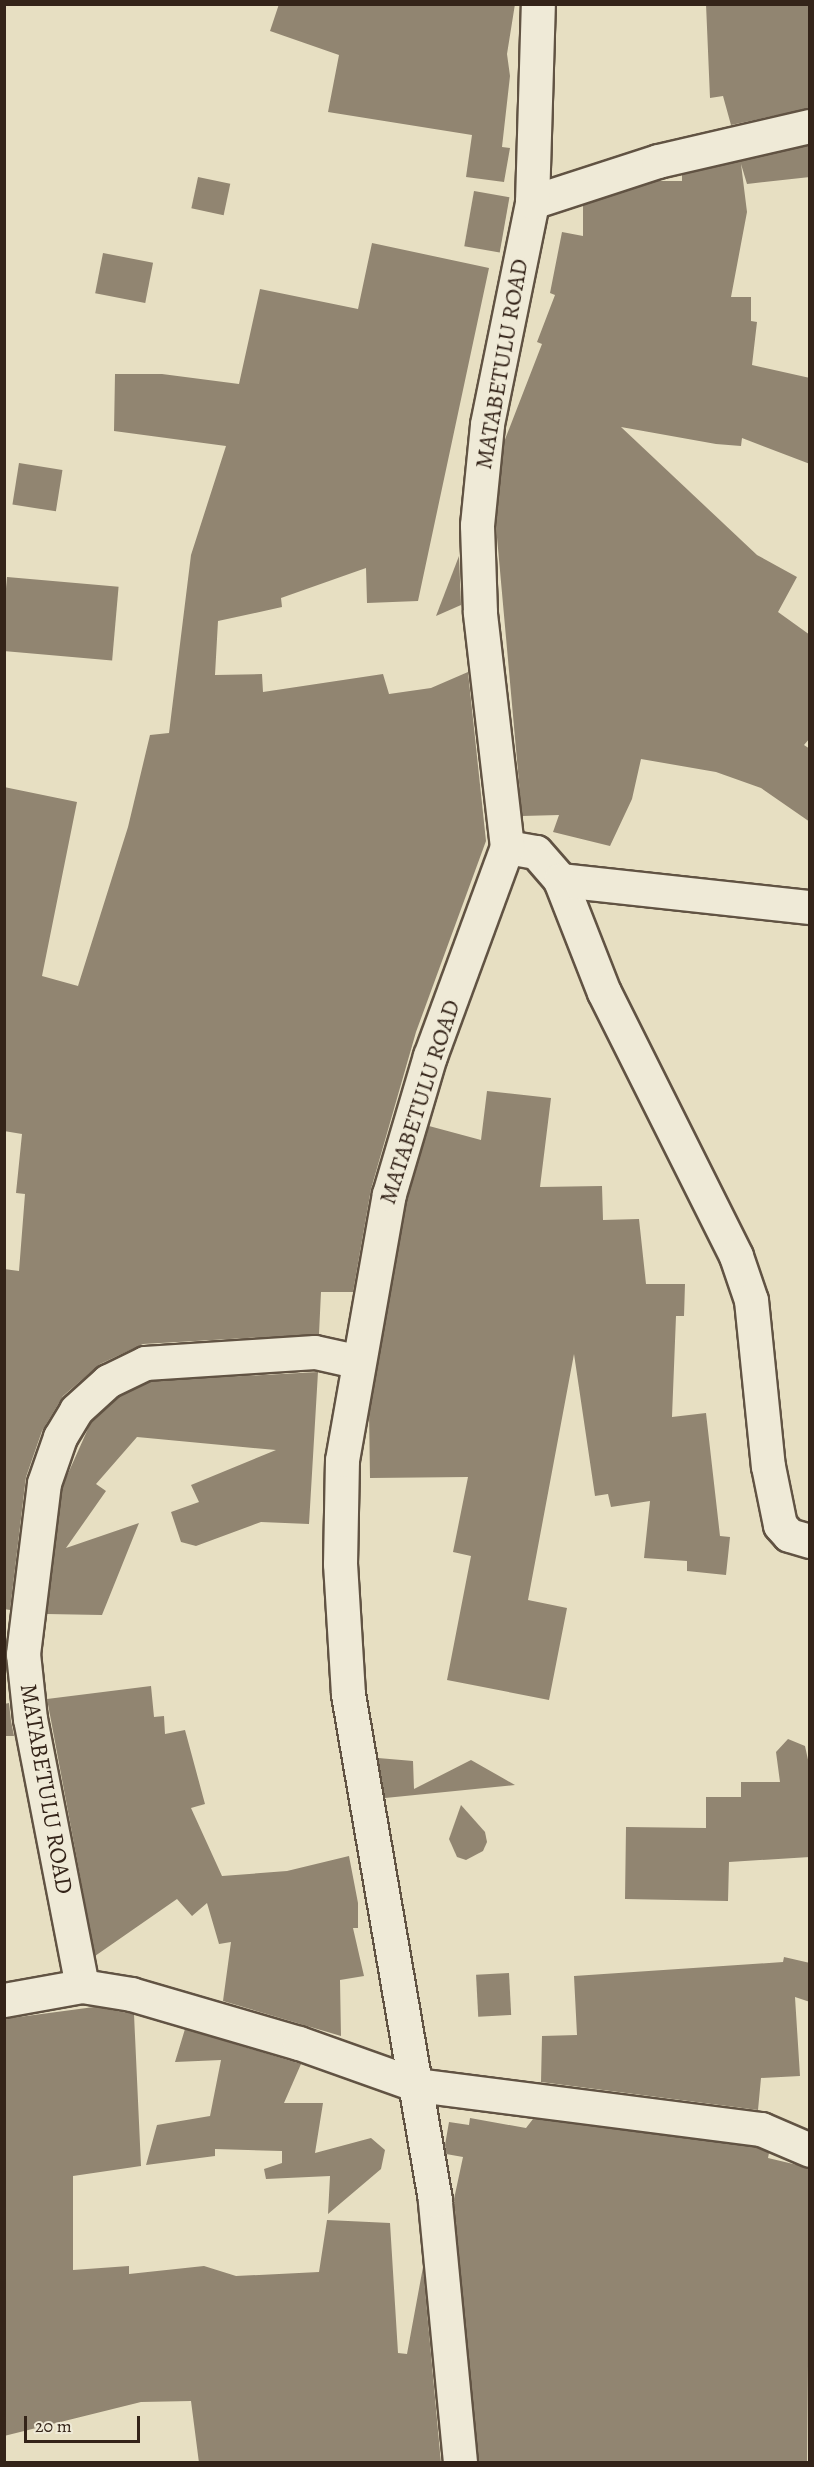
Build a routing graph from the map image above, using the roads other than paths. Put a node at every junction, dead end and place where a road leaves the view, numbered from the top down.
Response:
1 (538, 4) edge
2 (810, 126) edge
3 (532, 202) junction
4 (507, 847) junction
5 (560, 880) junction
6 (810, 907) edge
7 (356, 1361) junction
8 (810, 1541) edge
9 (82, 1986) junction
10 (4, 2000) edge
11 (417, 2085) junction
12 (810, 2150) edge
13 (460, 2463) edge

1 - 3 street, MATABETULU ROAD
2 - 3 street
3 - 4 street, MATABETULU ROAD
4 - 5 street
4 - 7 street, MATABETULU ROAD
5 - 6 street
5 - 8 street
7 - 9 street, MATABETULU ROAD
7 - 11 street
9 - 10 street
9 - 11 street
11 - 12 street
11 - 13 street

